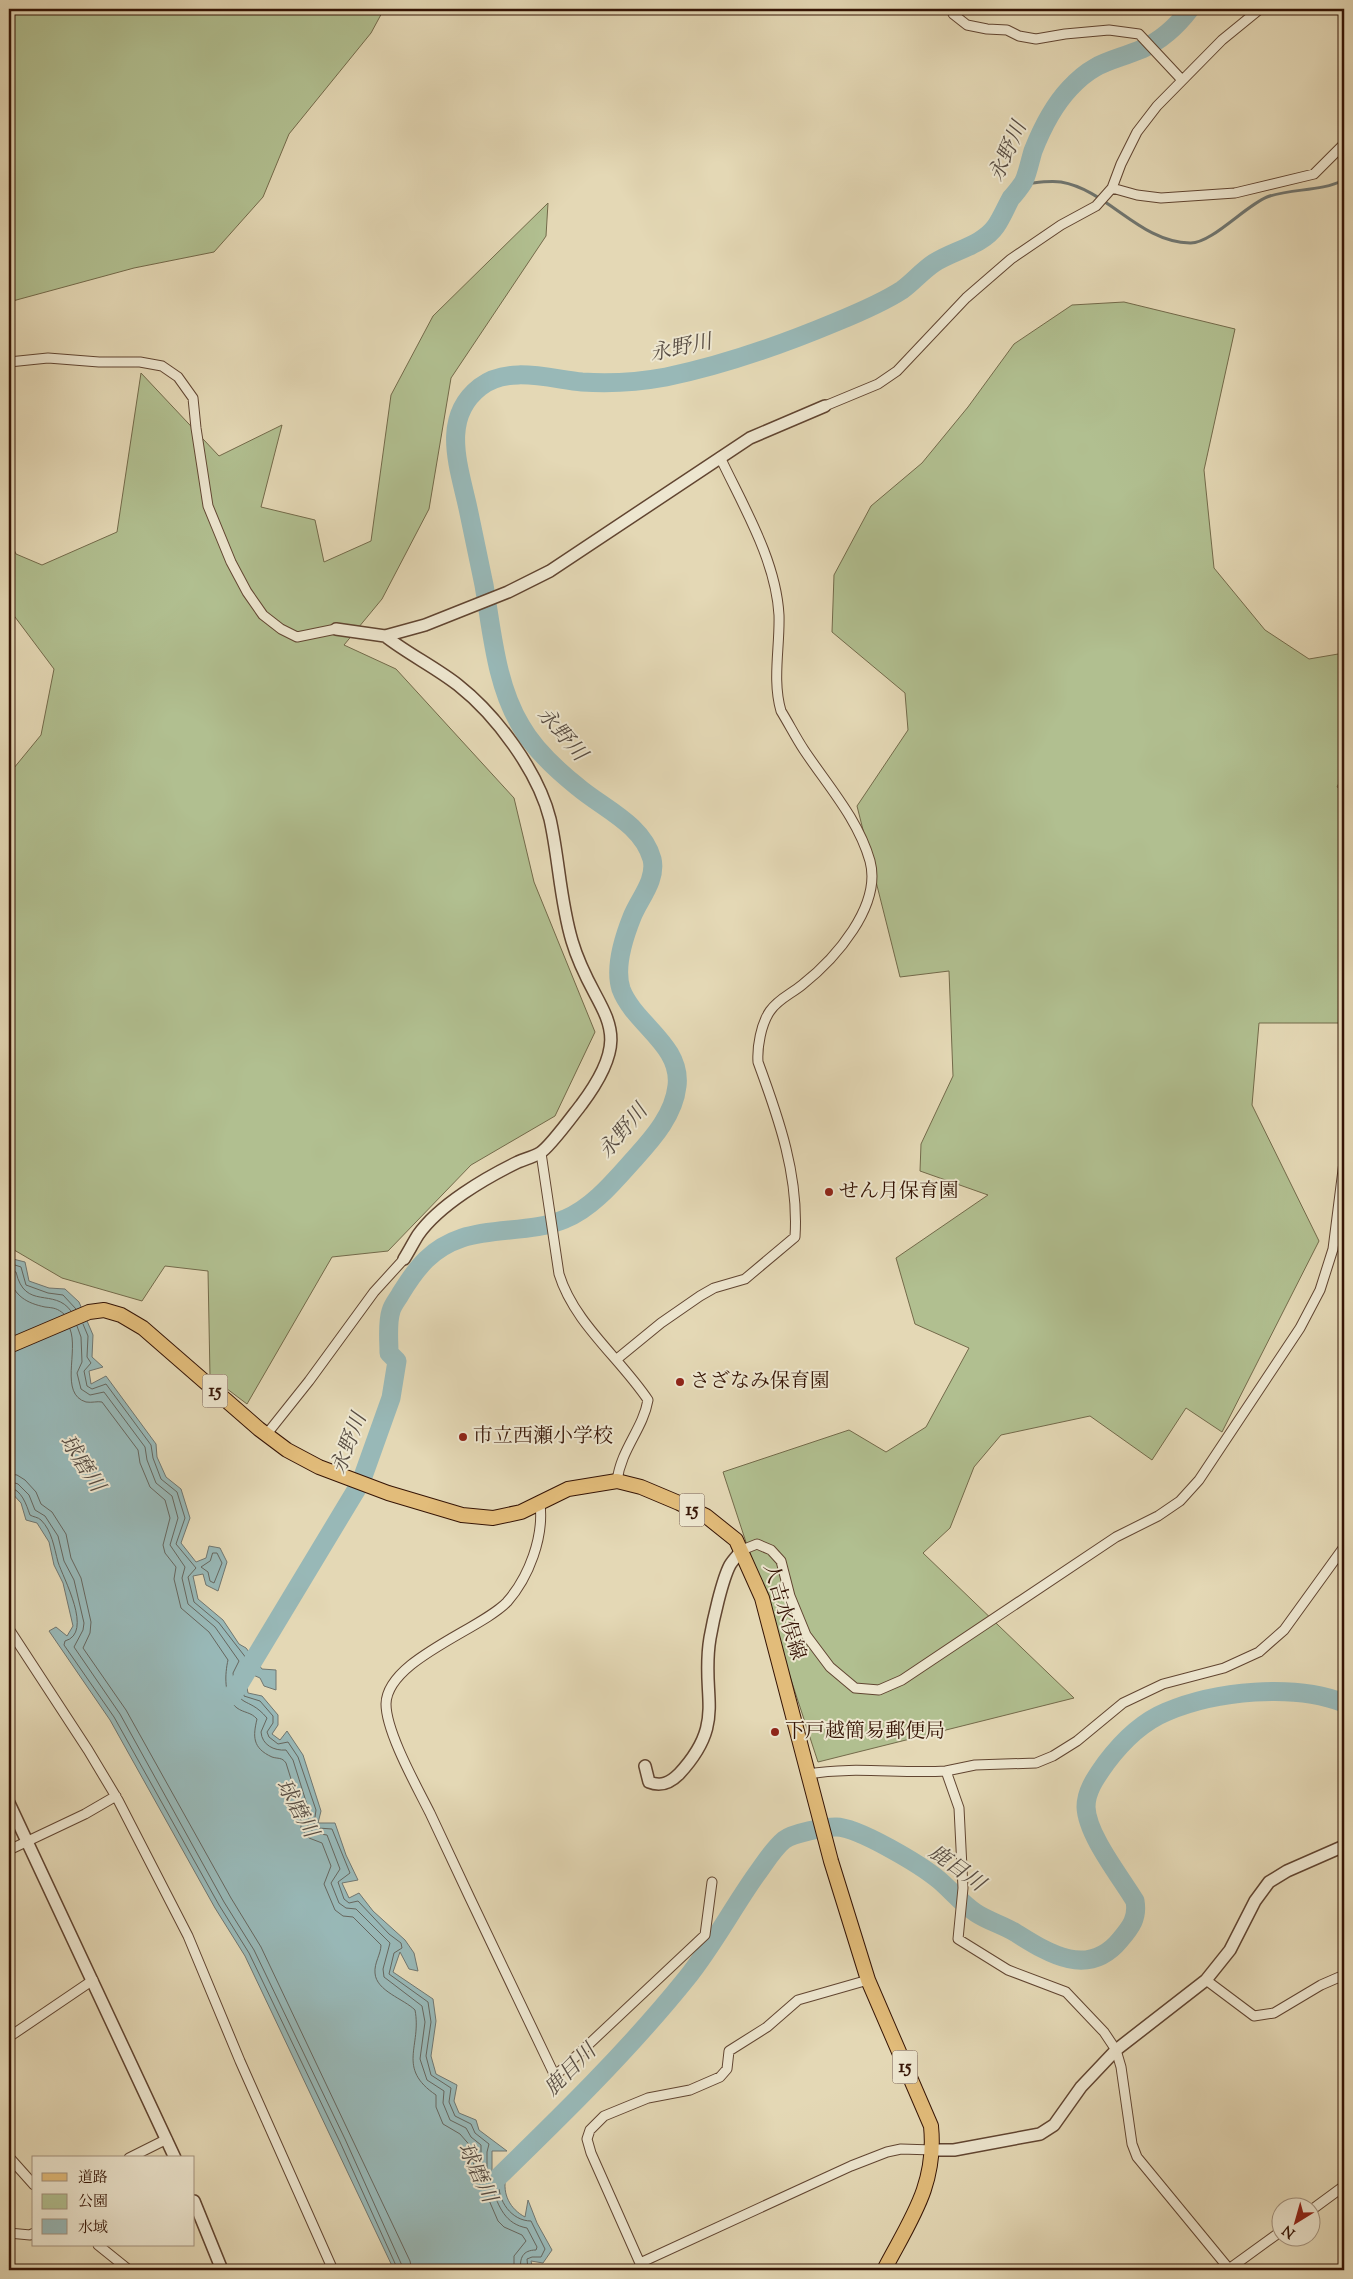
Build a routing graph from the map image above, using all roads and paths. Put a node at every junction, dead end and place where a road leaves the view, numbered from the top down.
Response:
1 (953, 9) edge
2 (1260, 9) edge
3 (1182, 80) junction
4 (1344, 144) edge
5 (1112, 188) junction
6 (9, 362) edge
7 (825, 406) joint
8 (720, 457) junction
9 (336, 629) joint
10 (385, 636) junction
11 (541, 1153) junction
12 (1344, 1162) edge
13 (404, 1259) joint
14 (9, 1346) edge
15 (617, 1359) junction
16 (266, 1435) junction
17 (617, 1481) junction
18 (540, 1504) junction
19 (1344, 1547) edge
20 (742, 1550) junction
21 (9, 1629) edge
22 (645, 1766) dead end
23 (946, 1771) junction
24 (808, 1774) junction
25 (116, 1796) junction
26 (9, 1803) edge
27 (28, 1842) junction
28 (1344, 1846) edge
29 (9, 1850) edge
30 (712, 1882) dead end
31 (1344, 1975) edge
32 (93, 1980) junction
33 (868, 1980) junction
34 (1206, 1980) junction
35 (9, 2037) edge
36 (1116, 2050) junction
37 (167, 2139) junction
38 (933, 2150) junction
39 (133, 2156) edge
40 (174, 2156) edge
41 (9, 2157) edge
42 (32, 2183) edge
43 (1344, 2186) edge
44 (195, 2203) edge
45 (1320, 2204) edge
46 (9, 2233) edge
47 (32, 2234) edge
48 (1270, 2240) edge
49 (99, 2246) edge
50 (641, 2267) edge
51 (129, 2270) edge
52 (222, 2270) edge
53 (333, 2270) edge
54 (884, 2270) edge
55 (1230, 2270) edge

1 - 3 street
2 - 3 street
3 - 5 street
4 - 5 street
5 - 7 street
6 - 9 street
7 - 8 street
8 - 10 street
8 - 15 street
9 - 10 street
10 - 11 street
11 - 13 street
11 - 15 street
12 - 20 street
13 - 16 street
14 - 16 main road, 人吉水俣線 / 15
15 - 17 street
16 - 18 main road, 人吉水俣線 / 15
17 - 18 main road, 人吉水俣線 / 15
17 - 20 main road, 人吉水俣線 / 15
18 - 30 street
19 - 23 street
20 - 22 street
20 - 24 main road, 人吉水俣線 / 15
21 - 25 street
23 - 24 street
23 - 36 street
24 - 33 main road, 人吉水俣線 / 15
25 - 27 street
25 - 53 street
26 - 27 street
27 - 29 street
27 - 32 street
28 - 34 street
31 - 34 street
32 - 35 street
32 - 37 street
33 - 38 main road, 人吉水俣線 / 15
33 - 50 street
34 - 36 street
36 - 38 street
36 - 55 street
37 - 39 street
37 - 40 street
38 - 50 street
38 - 54 main road, 人吉水俣線 / 15
41 - 42 street
43 - 45 street
44 - 52 street
46 - 47 street
48 - 55 street
49 - 51 street

